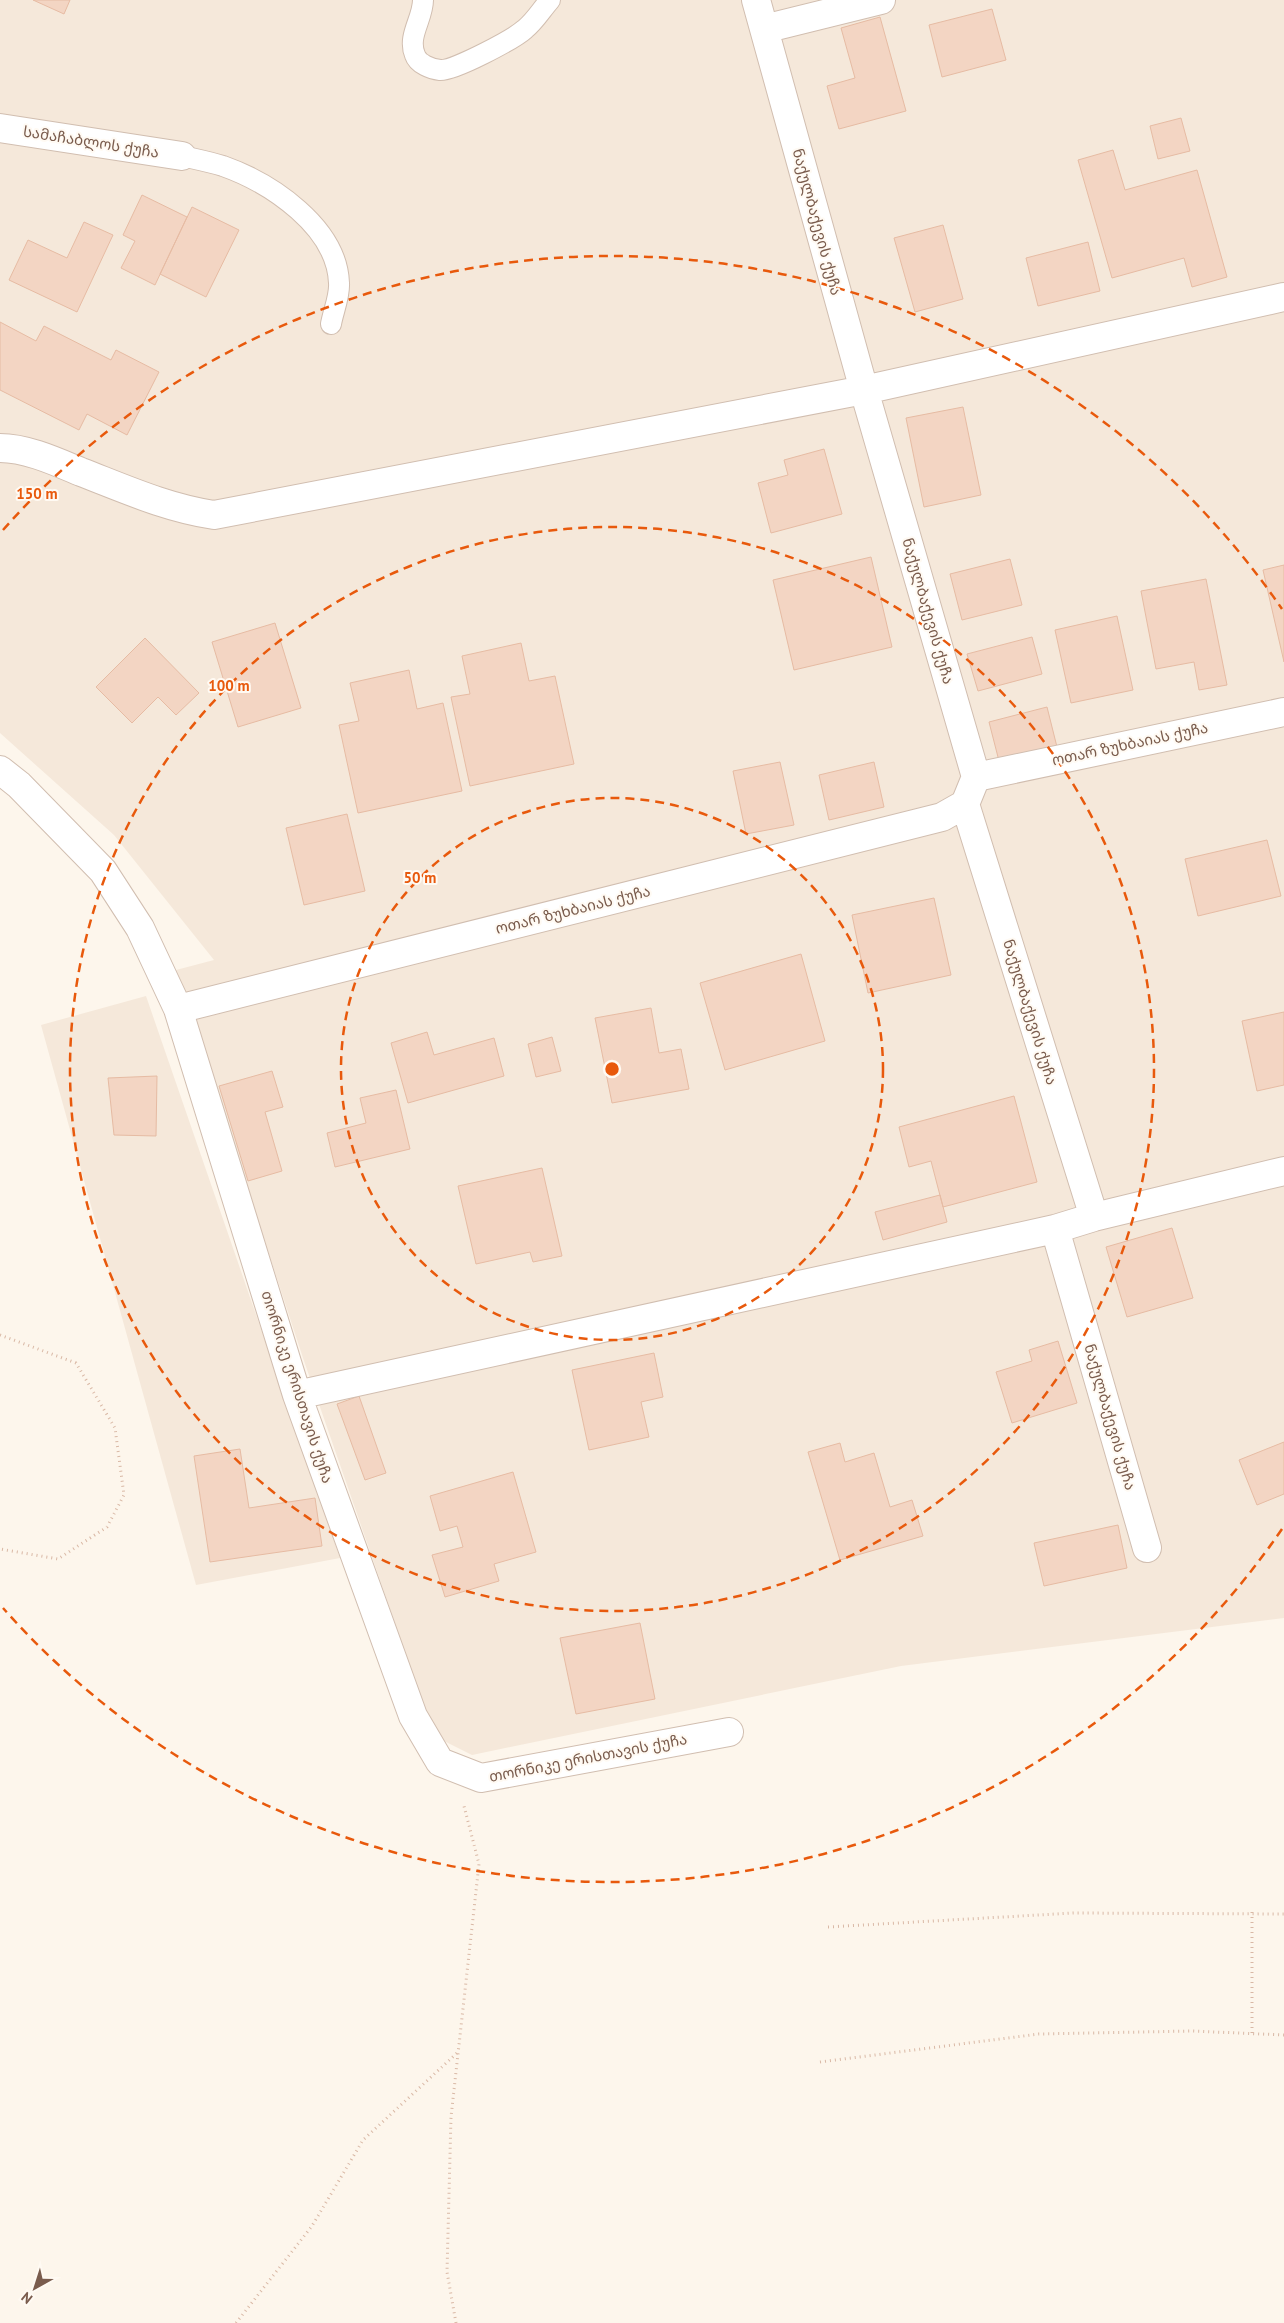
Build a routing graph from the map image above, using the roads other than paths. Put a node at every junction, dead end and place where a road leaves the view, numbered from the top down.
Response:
1 (423, 0) edge
2 (550, 0) edge
3 (756, 0) edge
4 (881, 0) edge
5 (764, 29) junction
6 (0, 128) edge
7 (182, 156) joint
8 (1284, 298) edge
9 (331, 324) dead end
10 (864, 390) junction
11 (0, 448) edge
12 (1284, 712) edge
13 (0, 770) edge
14 (976, 776) junction
15 (965, 804) junction
16 (178, 1009) junction
17 (1284, 1172) edge
18 (1094, 1217) junction
19 (1056, 1229) junction
20 (297, 1395) junction
21 (1147, 1548) dead end
22 (729, 1732) dead end

1 - 2 lane
3 - 5 street, ნაქულბაქევის ქუჩა
4 - 5 street
5 - 10 street, ნაქულბაქევის ქუჩა
6 - 7 street, სამაჩაბლოს ქუჩა
7 - 9 lane
8 - 10 street
10 - 11 street
10 - 14 street, ნაქულბაქევის ქუჩა
12 - 14 street, ოთარ ზუხბაიას ქუჩა
13 - 16 street, თორნიკე ერისთავის ქუჩა
14 - 15 street
15 - 16 street, ოთარ ზუხბაიას ქუჩა
15 - 18 street, ნაქულბაქევის ქუჩა
16 - 20 street, თორნიკე ერისთავის ქუჩა
17 - 18 street
18 - 19 street
19 - 20 street
19 - 21 street, ნაქულბაქევის ქუჩა
20 - 22 street, თორნიკე ერისთავის ქუჩა

